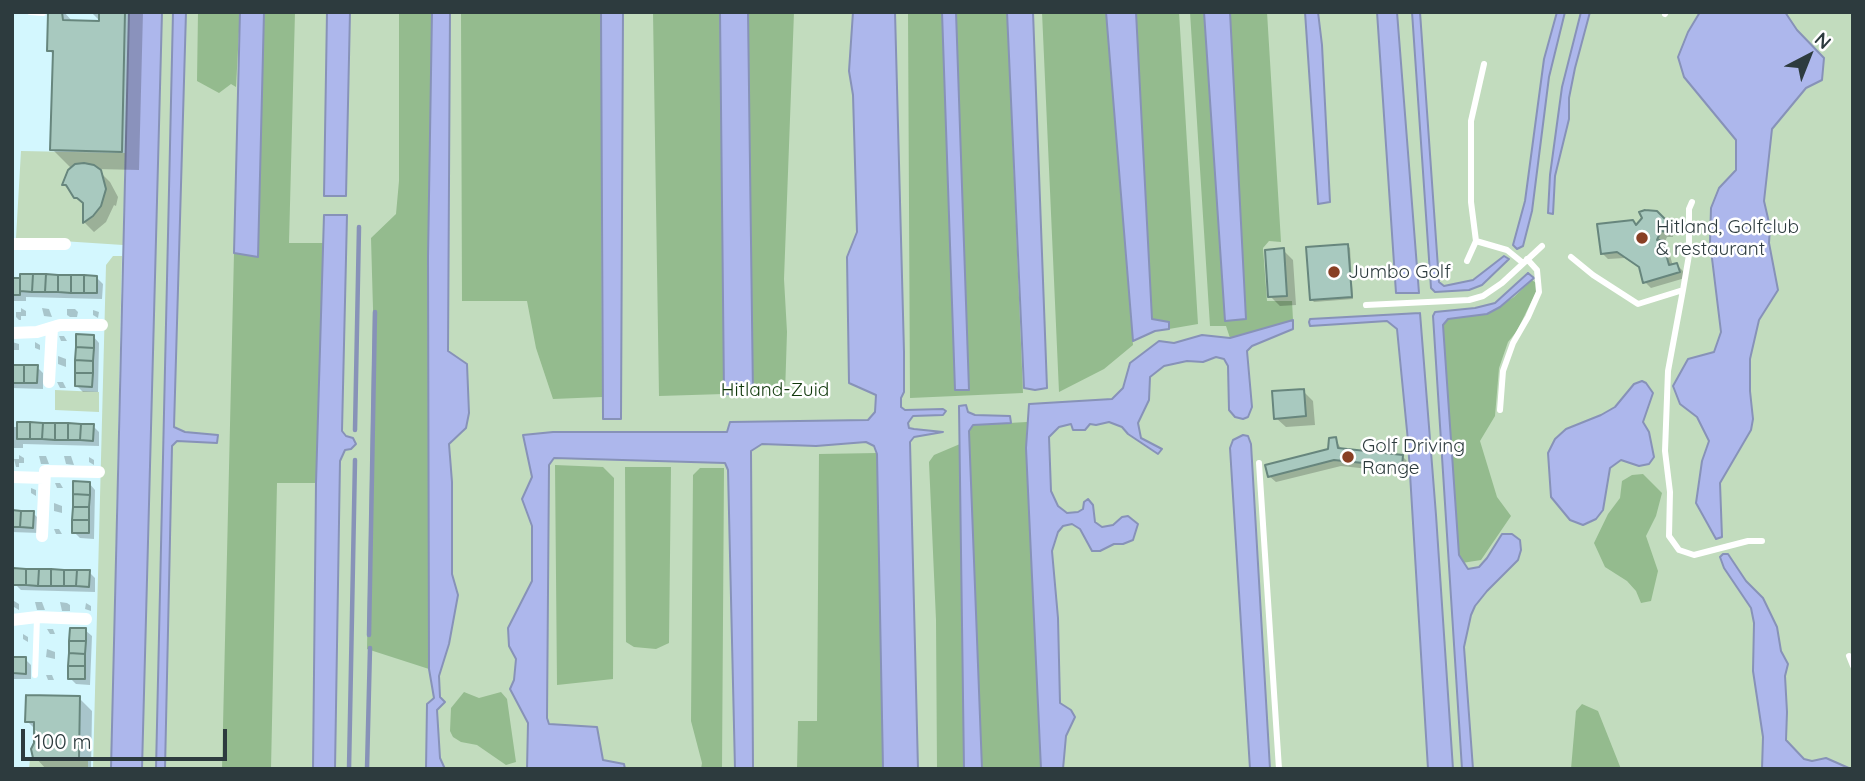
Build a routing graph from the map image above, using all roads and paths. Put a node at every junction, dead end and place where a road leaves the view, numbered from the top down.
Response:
1 (30, 12) edge
2 (43, 13) edge
3 (1483, 64) dead end
4 (1692, 202) dead end
5 (1476, 241) junction
6 (12, 244) edge
7 (65, 244) dead end
8 (1542, 246) dead end
9 (1571, 257) dead end
10 (1468, 261) dead end
11 (1525, 261) junction
12 (1684, 290) junction
13 (1366, 305) dead end
14 (102, 325) dead end
15 (52, 328) junction
16 (12, 333) edge
17 (49, 382) dead end
18 (1500, 410) dead end
19 (1259, 463) dead end
20 (99, 472) dead end
21 (12, 477) edge
22 (44, 478) junction
23 (43, 536) dead end
24 (1762, 541) dead end
25 (37, 617) junction
26 (86, 618) dead end
27 (12, 620) edge
28 (1849, 656) dead end
29 (1853, 666) edge
30 (35, 675) dead end
31 (1279, 769) edge

1 - 2 lane
3 - 5 lane
4 - 12 lane
5 - 10 lane
5 - 11 lane
6 - 7 street
8 - 11 lane
9 - 12 lane
11 - 13 lane
11 - 18 lane
12 - 24 lane
14 - 15 street
15 - 16 street
15 - 17 street
19 - 31 lane
20 - 22 street
21 - 22 street
22 - 23 street
25 - 26 street
25 - 27 street
25 - 30 lane
28 - 29 lane

